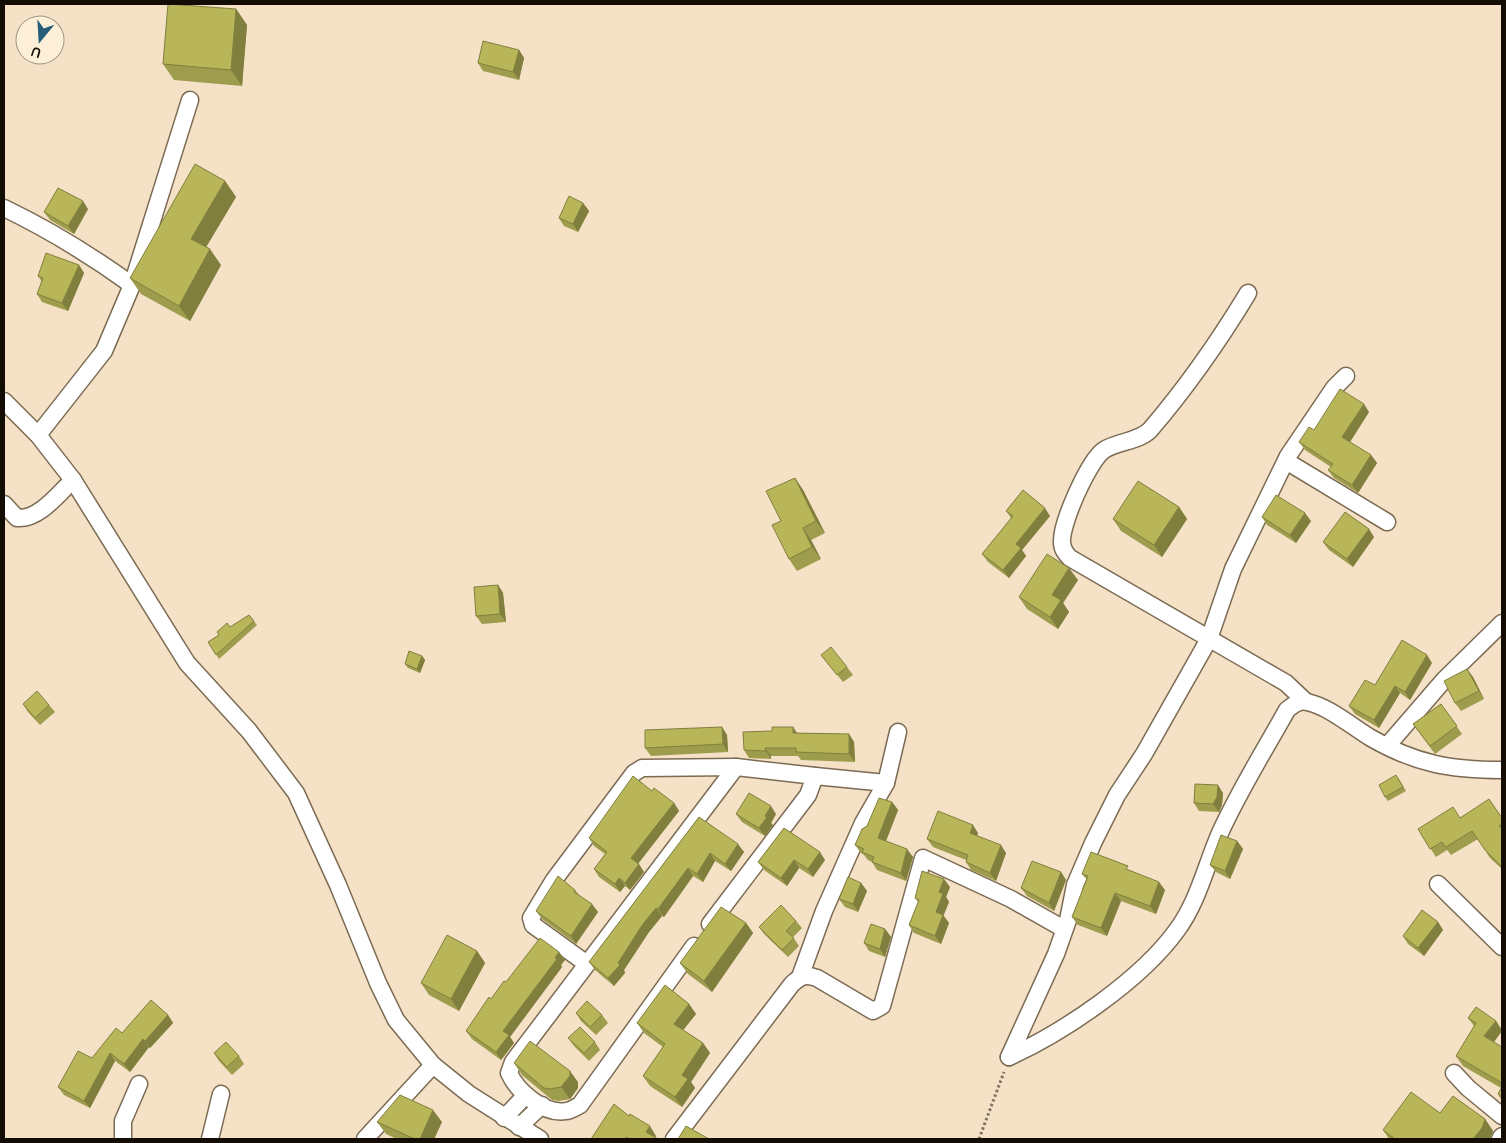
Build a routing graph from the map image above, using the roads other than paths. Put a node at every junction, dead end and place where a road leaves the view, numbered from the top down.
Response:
1 (190, 100) dead end
2 (4, 208) edge
3 (132, 285) junction
4 (1248, 293) dead end
5 (1346, 376) dead end
6 (4, 401) edge
7 (38, 435) junction
8 (1286, 461) junction
9 (73, 480) junction
10 (4, 504) edge
11 (1387, 522) dead end
12 (1502, 623) edge
13 (1209, 639) junction
14 (1305, 701) junction
15 (898, 732) dead end
16 (1387, 746) junction
17 (736, 766) junction
18 (1502, 770) edge
19 (815, 776) junction
20 (886, 783) junction
21 (1438, 884) dead end
22 (1064, 929) junction
23 (1502, 947) edge
24 (587, 964) junction
25 (800, 977) junction
26 (433, 1065) junction
27 (1454, 1073) dead end
28 (140, 1084) dead end
29 (221, 1094) dead end
30 (526, 1095) junction
31 (542, 1105) junction
32 (1502, 1116) edge
33 (504, 1118) junction
34 (518, 1127) junction
35 (1502, 1136) edge
36 (123, 1139) edge
37 (210, 1139) edge
38 (365, 1139) edge
39 (540, 1139) edge
40 (674, 1139) edge
41 (1500, 1139) edge

1 - 3 street
2 - 3 street
3 - 7 street
4 - 13 street
5 - 8 street
6 - 7 street
7 - 9 street
8 - 11 street
8 - 13 street
9 - 10 street
9 - 26 street
12 - 16 street
13 - 14 street
13 - 22 street
14 - 16 street
14 - 22 street
15 - 20 street
16 - 18 street
17 - 19 street
17 - 24 street
17 - 24 street
19 - 20 street
19 - 31 street
20 - 25 street
21 - 23 street
22 - 25 street
24 - 30 street
25 - 40 street
26 - 33 street
26 - 38 street
27 - 32 street
28 - 36 street
29 - 37 street
30 - 31 street
30 - 33 street
31 - 34 street
33 - 34 street
34 - 39 street
35 - 41 street

